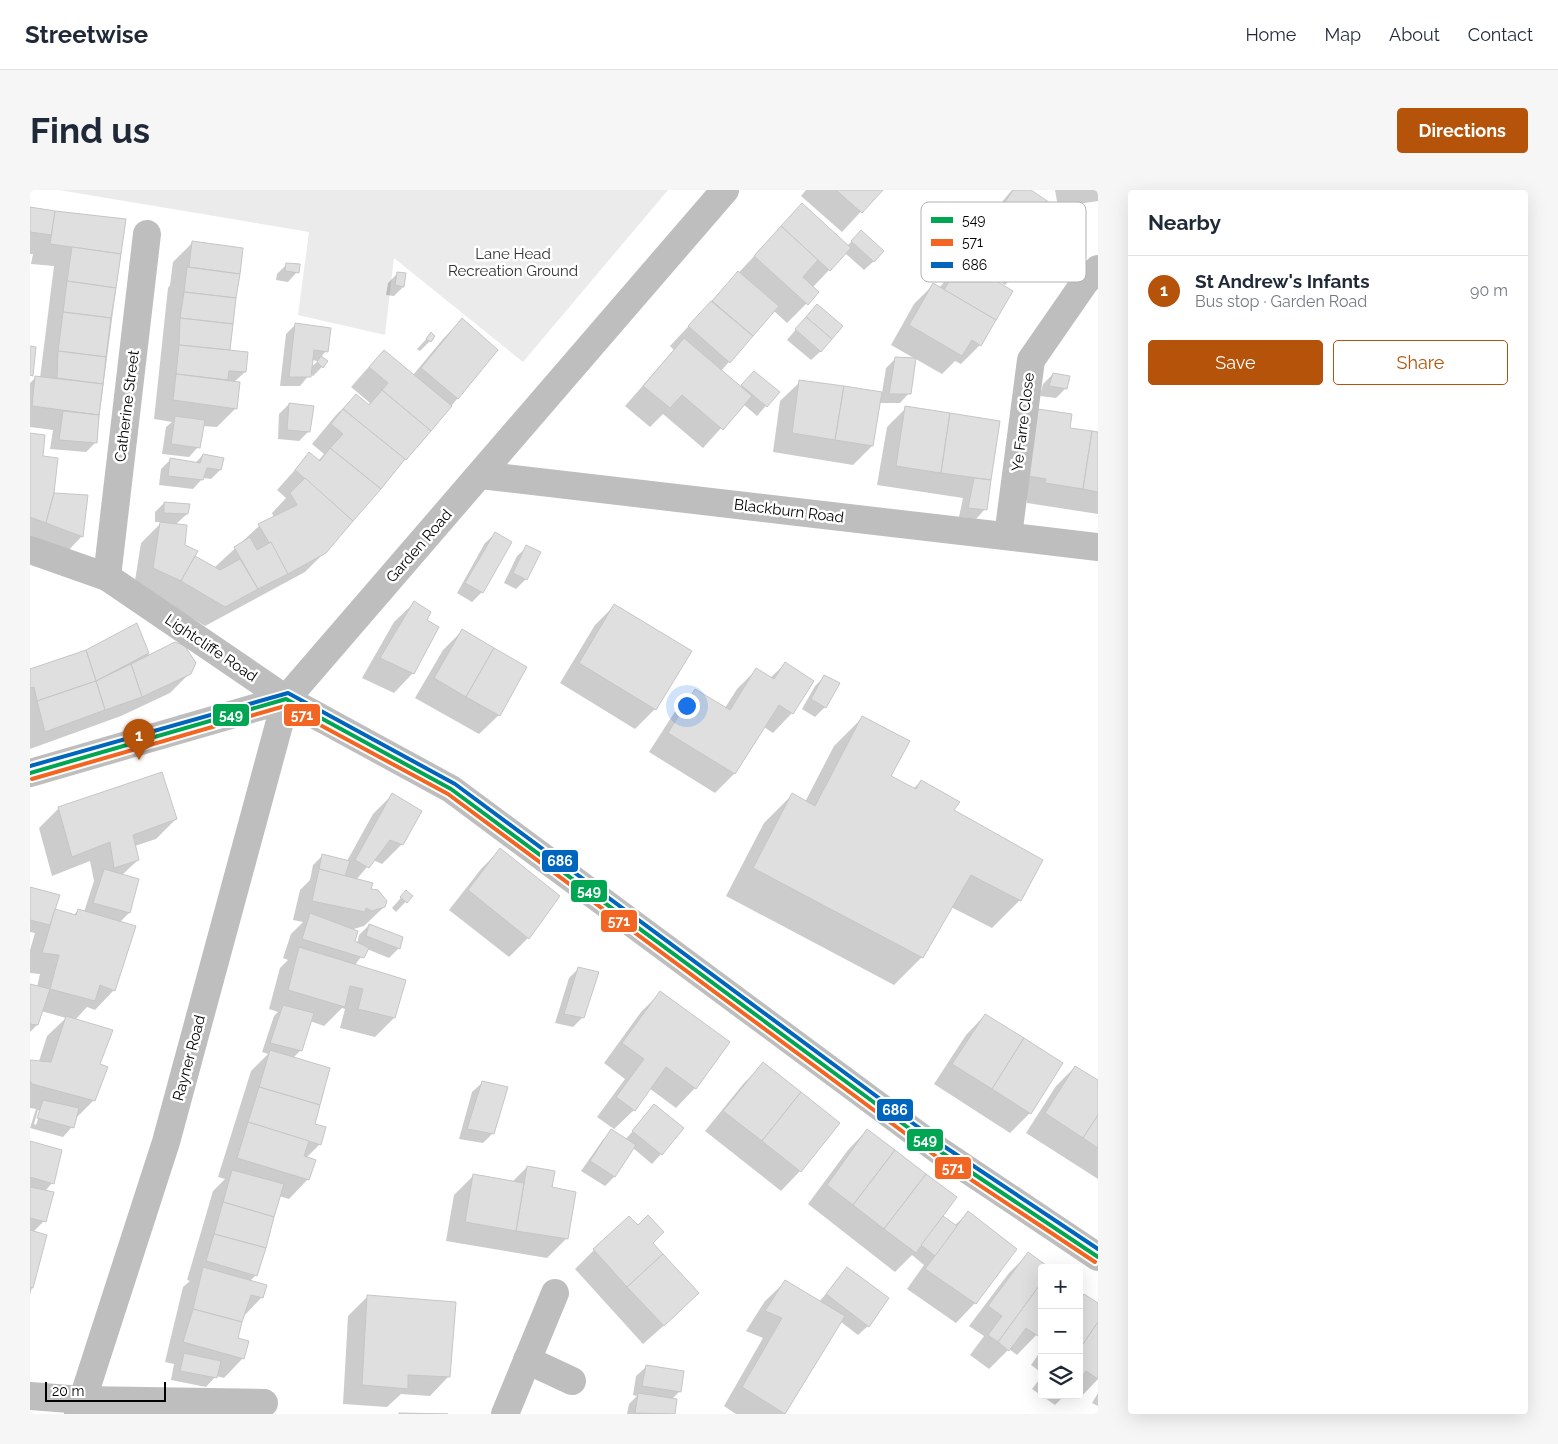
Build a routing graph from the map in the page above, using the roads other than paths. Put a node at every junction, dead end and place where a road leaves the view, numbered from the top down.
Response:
1 (725, 190) edge
2 (147, 234) dead end
3 (1098, 269) edge
4 (1086, 281) edge
5 (1085, 282) edge
6 (480, 475) junction
7 (1008, 536) junction
8 (1098, 548) edge
9 (30, 550) edge
10 (107, 577) junction
11 (286, 698) junction
12 (30, 773) edge
13 (1098, 1257) edge
14 (555, 1293) dead end
15 (528, 1360) junction
16 (572, 1381) dead end
17 (30, 1396) edge
18 (264, 1403) dead end
19 (80, 1407) edge
20 (505, 1414) edge

1 - 6 street, Garden Road
2 - 10 street, Catherine Street
3 - 4 street, Ye Farre Close
5 - 7 street, Ye Farre Close
6 - 7 street, Blackburn Road
6 - 11 street, Garden Road
7 - 8 street, Blackburn Road
9 - 10 street, Lightcliffe Road
10 - 11 street, Lightcliffe Road
11 - 12 street
11 - 13 street, Lightcliffe Road
11 - 19 street, Rayner Road
14 - 15 street
15 - 16 street
15 - 20 street
17 - 19 street
18 - 19 street

